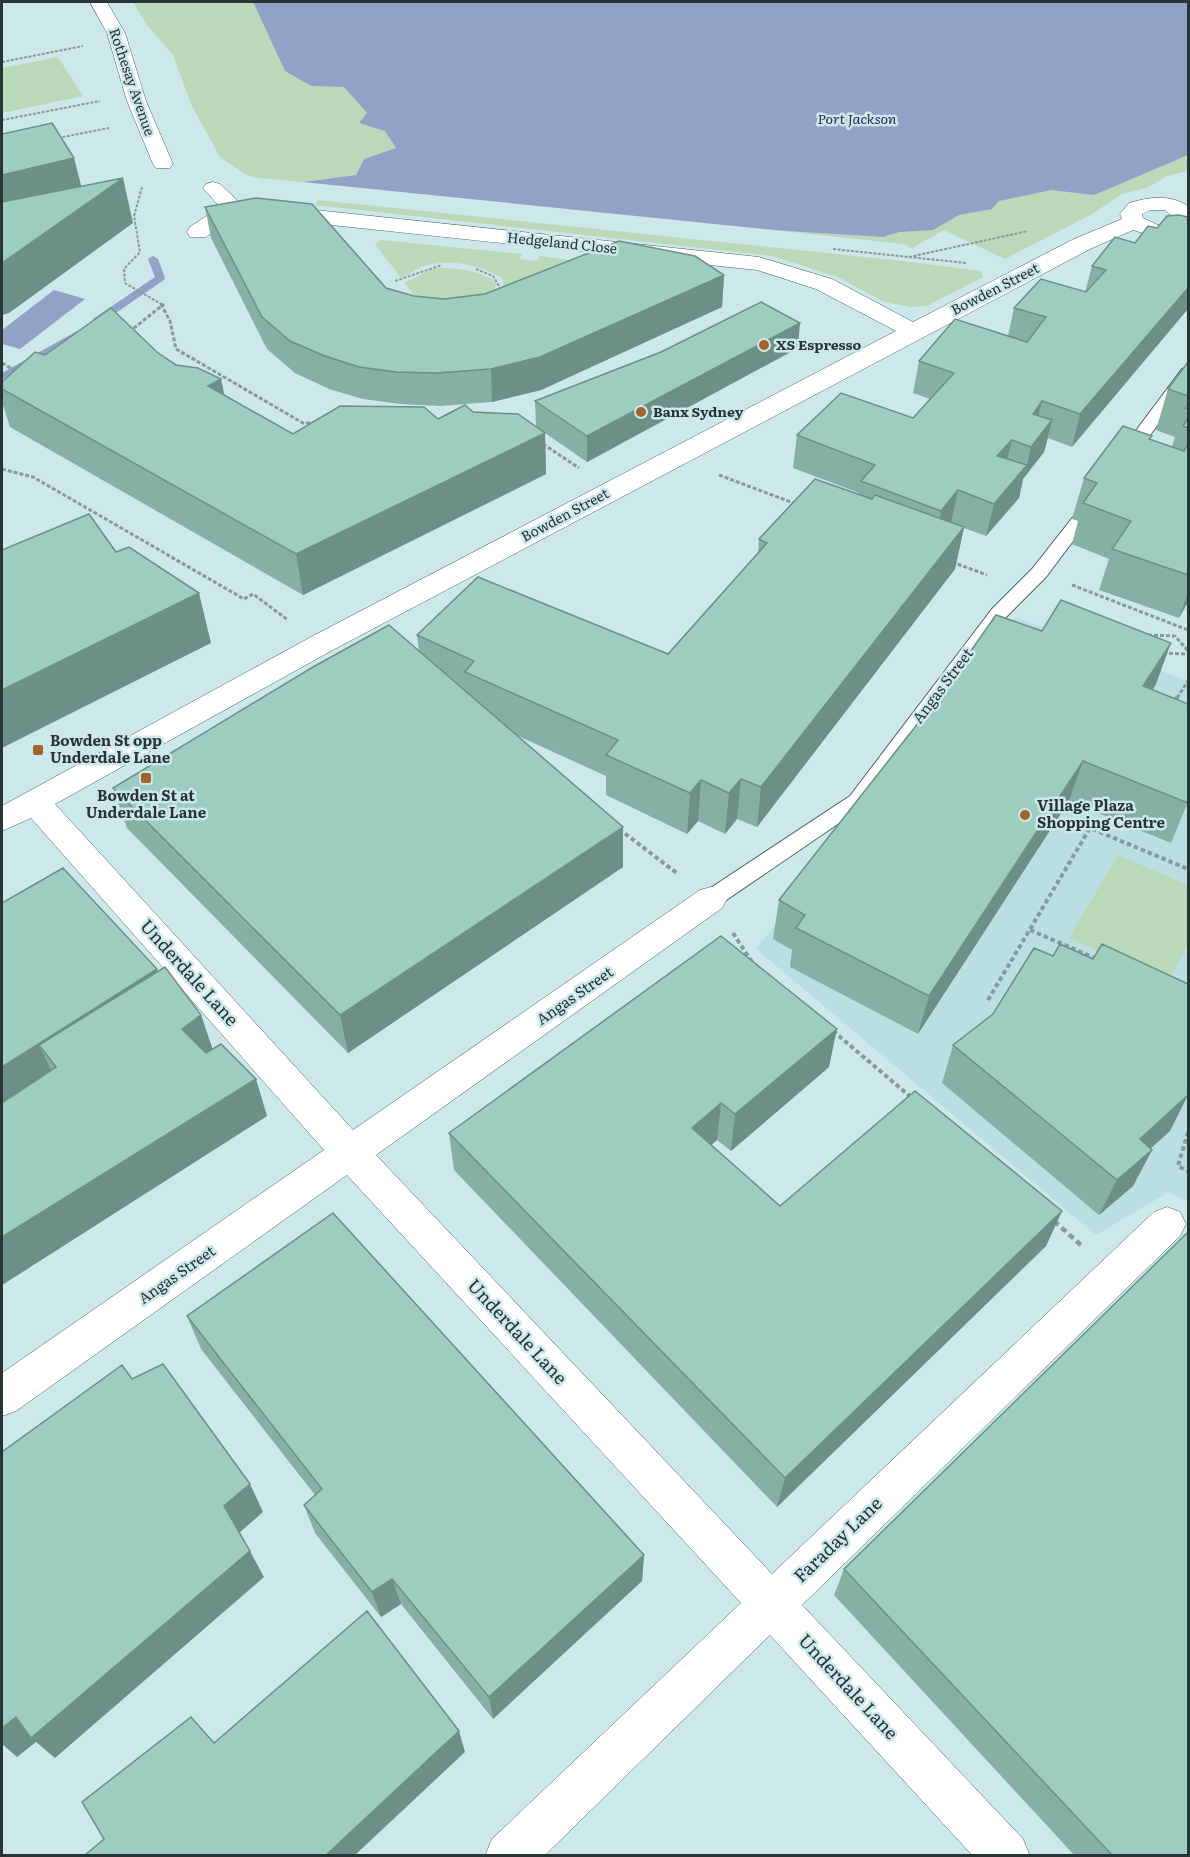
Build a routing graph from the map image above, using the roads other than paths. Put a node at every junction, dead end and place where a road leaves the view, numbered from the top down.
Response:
1 (98, 2) edge
2 (163, 164) dead end
3 (213, 188) dead end
4 (1180, 200) edge
5 (233, 208) junction
6 (1134, 222) junction
7 (1187, 225) edge
8 (198, 232) dead end
9 (913, 331) junction
10 (1188, 372) edge
11 (1145, 466) edge
12 (1079, 521) dead end
13 (35, 802) junction
14 (2, 820) edge
15 (711, 899) joint
16 (351, 1154) junction
17 (1167, 1224) dead end
18 (2, 1398) edge
19 (770, 1604) junction
20 (509, 1856) edge
21 (1006, 1856) edge

1 - 2 street, Rothesay Avenue
3 - 5 street
4 - 6 street
4 - 7 street
5 - 8 street
5 - 9 street, Hedgeland Close
6 - 7 street
6 - 9 street, Bowden Street
9 - 13 street, Bowden Street
10 - 11 lane
12 - 15 lane, Angas Street
13 - 14 street, Bowden Street
13 - 16 street, Underdale Lane
15 - 16 street, Angas Street
16 - 18 street, Angas Street
16 - 19 street, Underdale Lane
17 - 19 street, Faraday Lane
19 - 20 street, Faraday Lane
19 - 21 street, Underdale Lane

